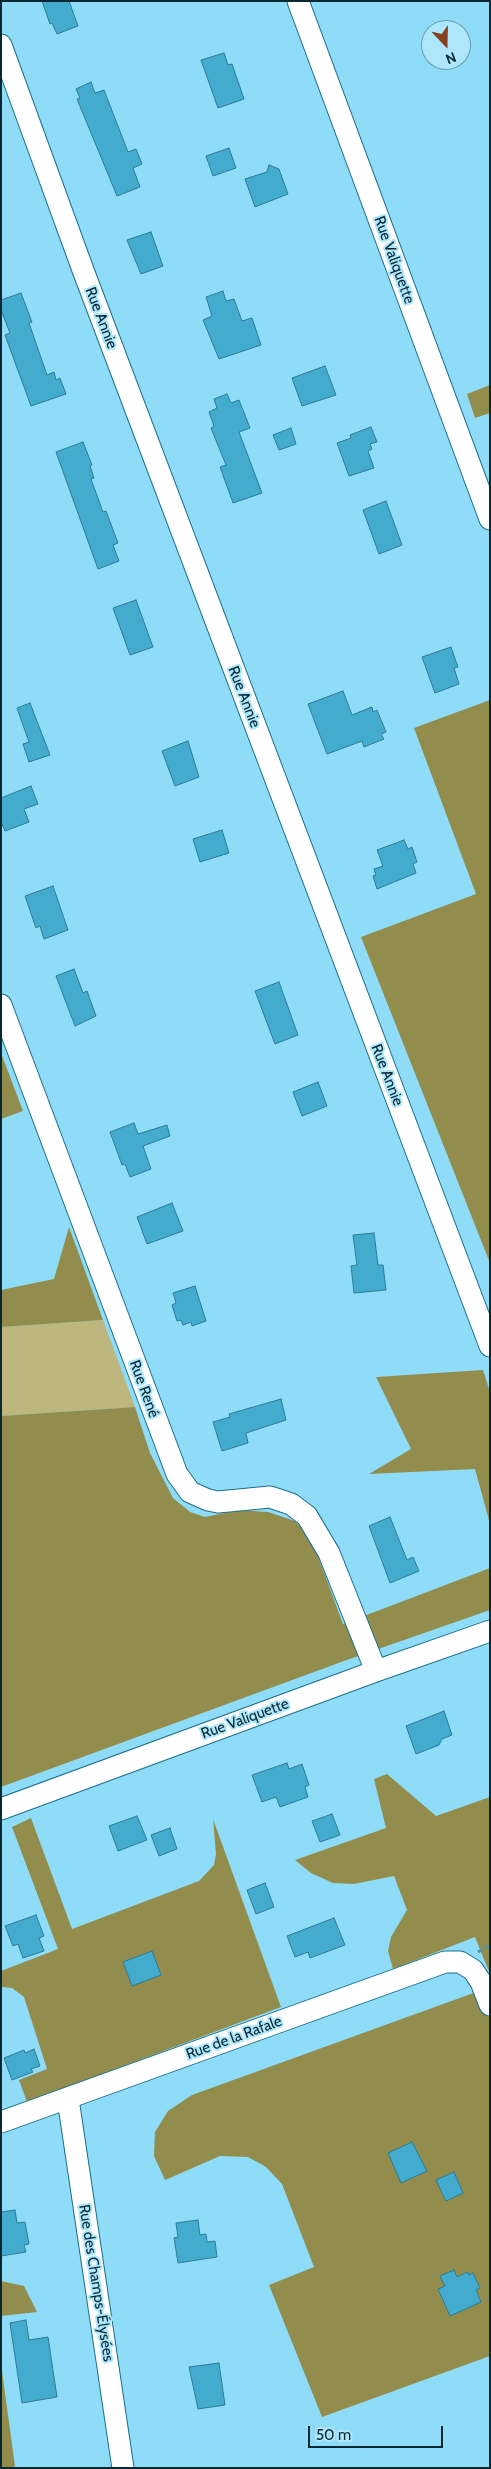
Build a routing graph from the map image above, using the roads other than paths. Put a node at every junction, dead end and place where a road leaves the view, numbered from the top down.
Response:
1 (298, 1) edge
2 (1, 46) edge
3 (490, 519) edge
4 (1, 1006) edge
5 (490, 1346) edge
6 (490, 1632) edge
7 (376, 1671) junction
8 (1, 1809) edge
9 (490, 2005) edge
10 (68, 2099) junction
11 (1, 2122) edge
12 (123, 2468) edge

1 - 3 street, Rue Valiquette
2 - 5 street, Rue Annie
4 - 7 street, Rue René
6 - 7 street, Rue Valiquette
7 - 8 street, Rue Valiquette
9 - 10 street, Rue de la Rafale
10 - 11 street, Rue de la Rafale
10 - 12 street, Rue des Champs-Élysées

